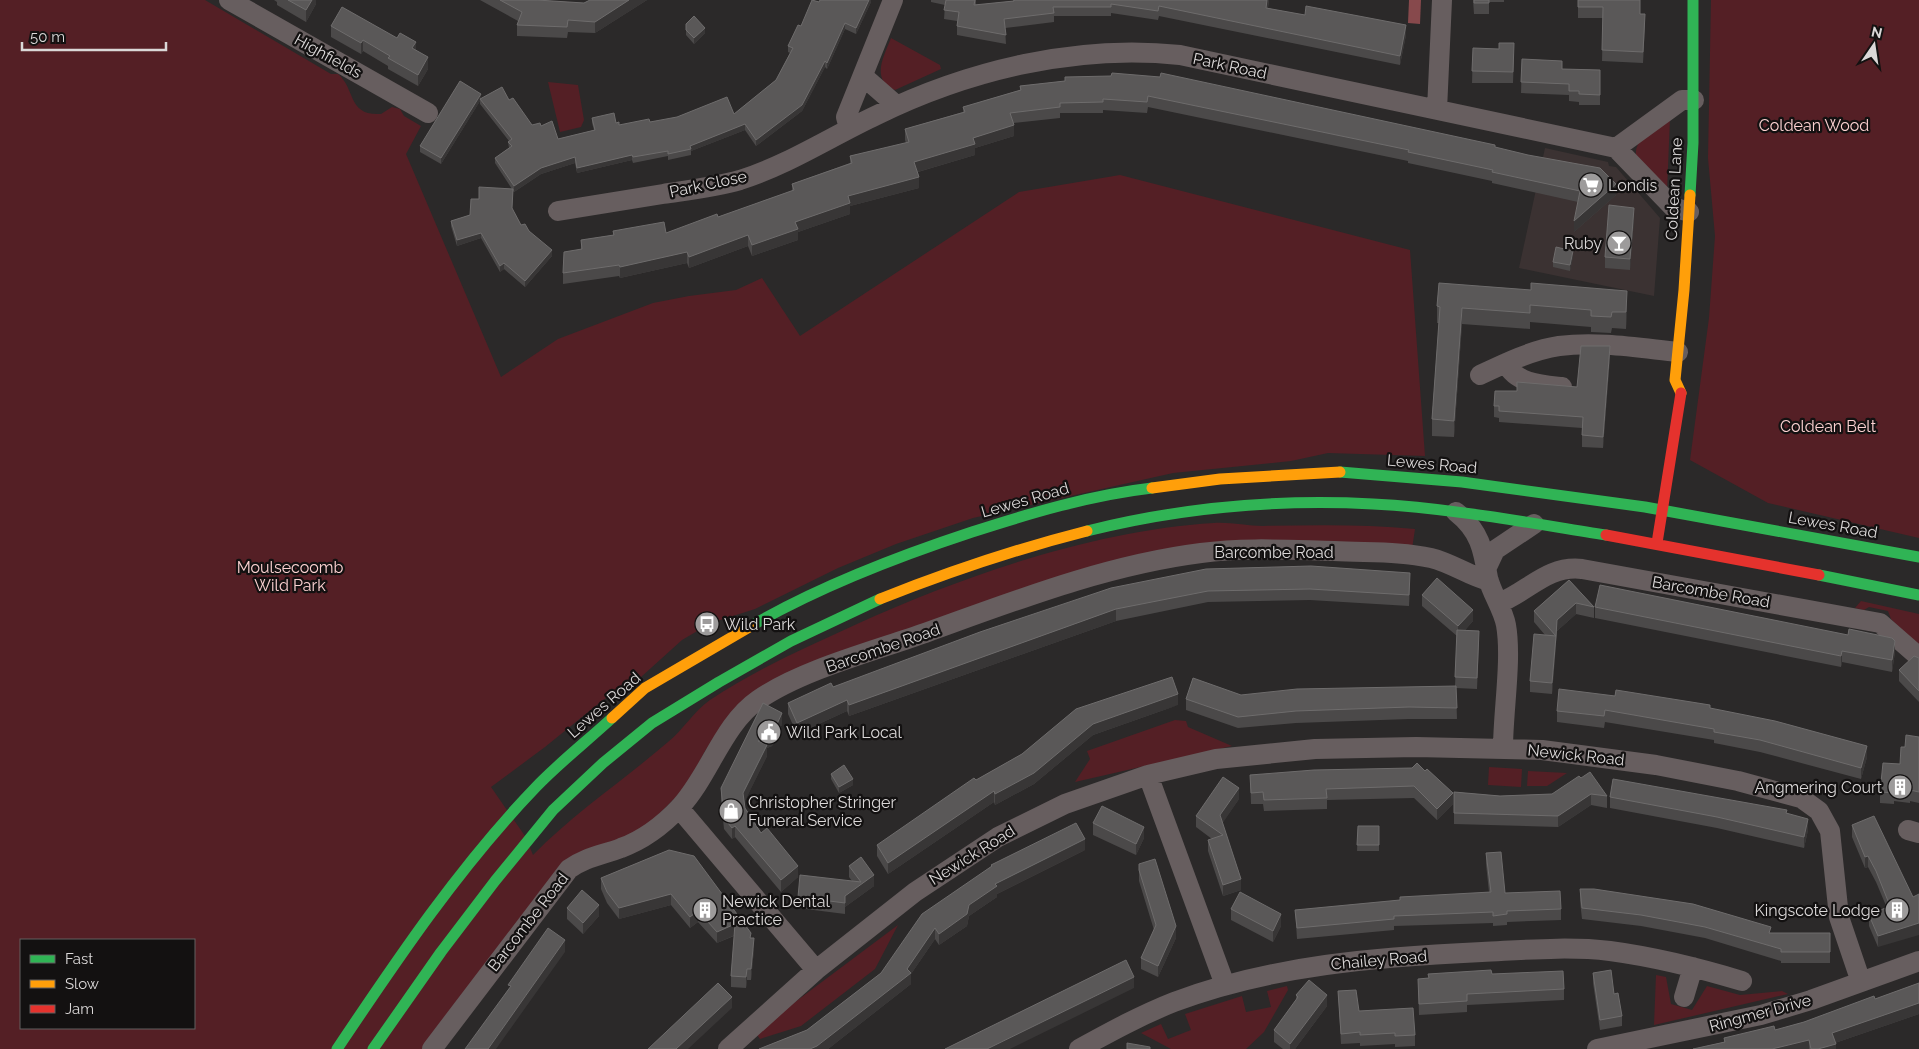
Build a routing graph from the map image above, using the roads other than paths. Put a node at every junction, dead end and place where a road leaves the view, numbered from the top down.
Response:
1 (229, 0) edge
2 (893, 0) edge
3 (1442, 0) edge
4 (1693, 0) edge
5 (864, 77) junction
6 (1694, 100) junction
7 (896, 106) junction
8 (1437, 110) junction
9 (428, 112) dead end
10 (849, 128) junction
11 (1616, 148) junction
12 (558, 210) dead end
13 (1689, 212) junction
14 (1678, 352) junction
15 (1506, 363) junction
16 (1480, 375) dead end
17 (1675, 380) junction
18 (1562, 387) edge
19 (1665, 391) dead end
20 (1340, 472) junction
21 (1449, 504) junction
22 (1664, 511) junction
23 (1534, 524) junction
24 (1657, 543) junction
25 (1919, 557) edge
26 (1488, 574) junction
27 (1919, 595) edge
28 (1499, 603) junction
29 (1919, 657) edge
30 (1503, 748) junction
31 (1148, 775) junction
32 (679, 808) junction
33 (1919, 961) edge
34 (1693, 967) junction
35 (816, 970) junction
36 (1742, 981) dead end
37 (1861, 982) junction
38 (1225, 985) junction
39 (1684, 997) dead end
40 (337, 1049) edge
41 (373, 1049) edge
42 (432, 1049) edge
43 (728, 1049) edge
44 (1079, 1049) edge
45 (1597, 1049) edge

1 - 9 street, Highfields
2 - 5 street
3 - 8 street
4 - 6 main road, Coldean Lane
5 - 7 street
5 - 10 street
6 - 11 street
6 - 13 main road, Coldean Lane
7 - 8 street, Park Road
7 - 10 street, Park Road
8 - 11 street, Park Road
10 - 12 street, Park Close
11 - 13 street
13 - 14 main road, Coldean Lane
14 - 15 street
14 - 17 main road, Coldean Lane
15 - 16 street
15 - 18 street
17 - 19 main road
17 - 22 main road, Coldean Lane
20 - 21 main road
20 - 22 main road, Lewes Road
20 - 40 main road, Lewes Road
21 - 23 main road
21 - 26 street
21 - 41 main road
22 - 24 main road, Coldean Lane
22 - 25 main road, Lewes Road
23 - 24 main road
23 - 26 street
24 - 27 main road
26 - 28 street
26 - 32 street, Barcombe Road
28 - 29 street, Barcombe Road
28 - 30 street
30 - 31 street, Newick Road
30 - 37 street, Newick Road
31 - 35 street, Newick Road
31 - 38 street
32 - 35 street
32 - 42 street, Barcombe Road
33 - 37 street, Ringmer Drive
34 - 36 street, Chailey Road
34 - 38 street, Chailey Road
34 - 39 street
35 - 43 street, Newick Road
37 - 45 street, Ringmer Drive
38 - 44 street, Chailey Road

